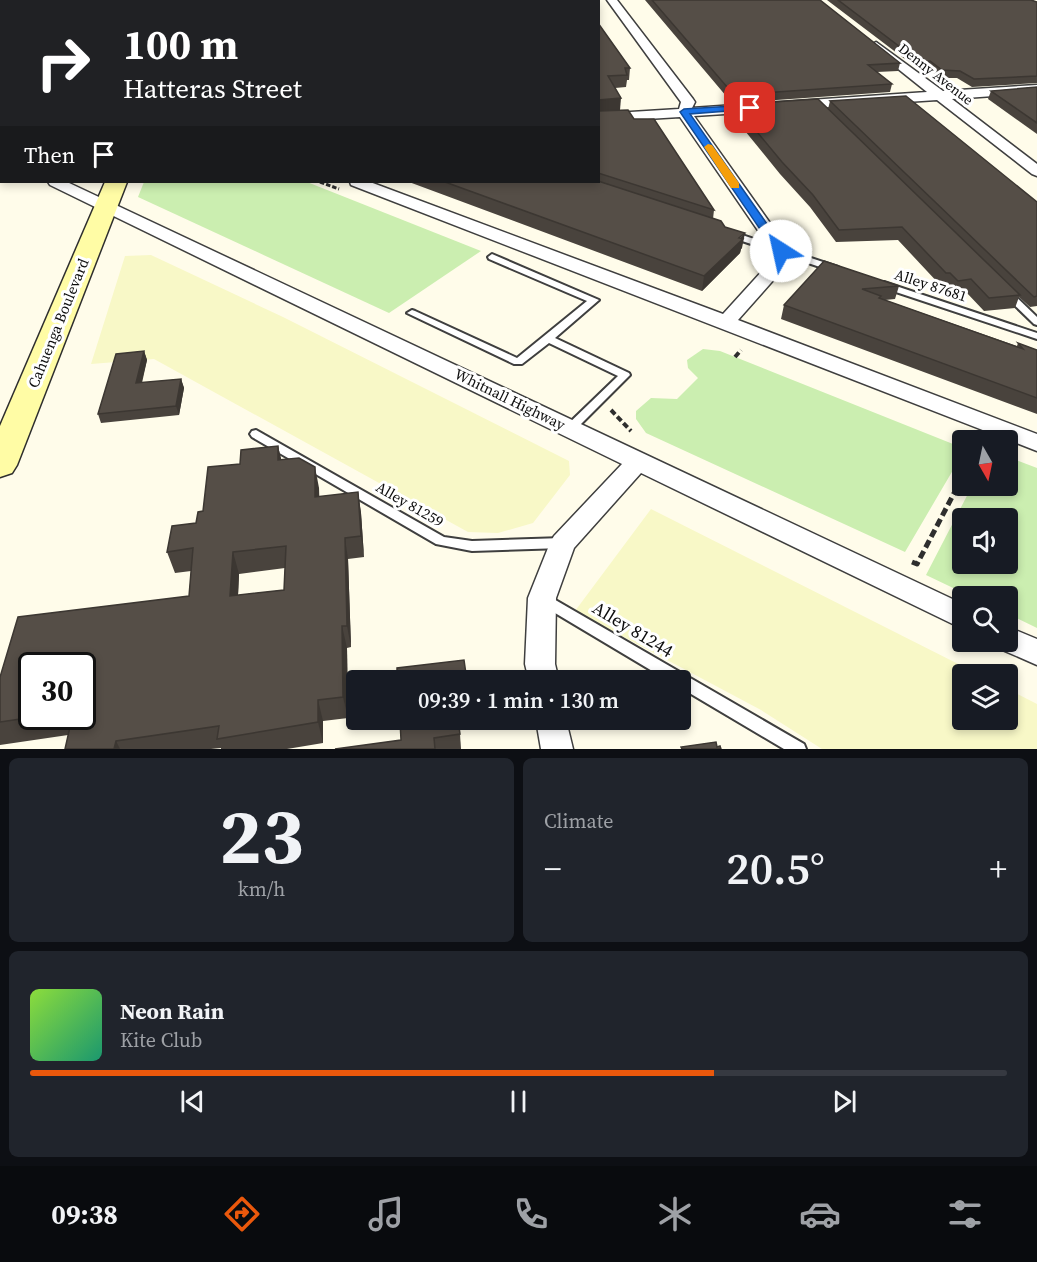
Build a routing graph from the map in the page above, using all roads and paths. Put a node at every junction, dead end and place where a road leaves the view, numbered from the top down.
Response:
1 (612, 0) edge
2 (864, 37) edge
3 (1037, 89) edge
4 (939, 95) junction
5 (684, 112) junction
6 (600, 118) edge
7 (1037, 171) edge
8 (61, 183) edge
9 (360, 183) edge
10 (111, 193) edge
11 (725, 233) edge
12 (781, 251) junction
13 (492, 257) dead end
14 (848, 273) edge
15 (870, 281) edge
16 (1003, 288) edge
17 (412, 313) dead end
18 (726, 321) junction
19 (1037, 322) edge
20 (1037, 336) edge
21 (548, 339) junction
22 (601, 399) junction
23 (570, 428) junction
24 (256, 434) dead end
25 (635, 434) dead end
26 (1037, 443) edge
27 (639, 461) junction
28 (0, 465) edge
29 (952, 496) edge
30 (563, 543) junction
31 (906, 559) dead end
32 (542, 598) junction
33 (952, 612) edge
34 (1018, 644) edge
35 (1037, 653) edge
36 (541, 670) edge
37 (553, 730) edge
38 (557, 749) edge
39 (798, 749) edge

1 - 5 street
2 - 4 street, Denny Avenue
3 - 4 street
4 - 5 street
4 - 7 street, Denny Avenue
5 - 6 street
5 - 12 street
8 - 10 street, Whitnall Highway
9 - 18 street
10 - 23 street, Whitnall Highway
10 - 28 main road, Cahuenga Boulevard
11 - 12 lane
12 - 14 lane
12 - 18 street
13 - 21 lane
15 - 20 lane, Alley 87681
16 - 19 lane
17 - 21 lane
18 - 26 street
21 - 22 lane
22 - 23 lane
22 - 25 path
23 - 27 street, Whitnall Highway
24 - 30 lane, Alley 81259
27 - 30 street
27 - 33 street, Whitnall Highway
29 - 31 path
30 - 32 street
32 - 36 street
32 - 39 lane, Alley 81244
34 - 35 street
37 - 38 street

